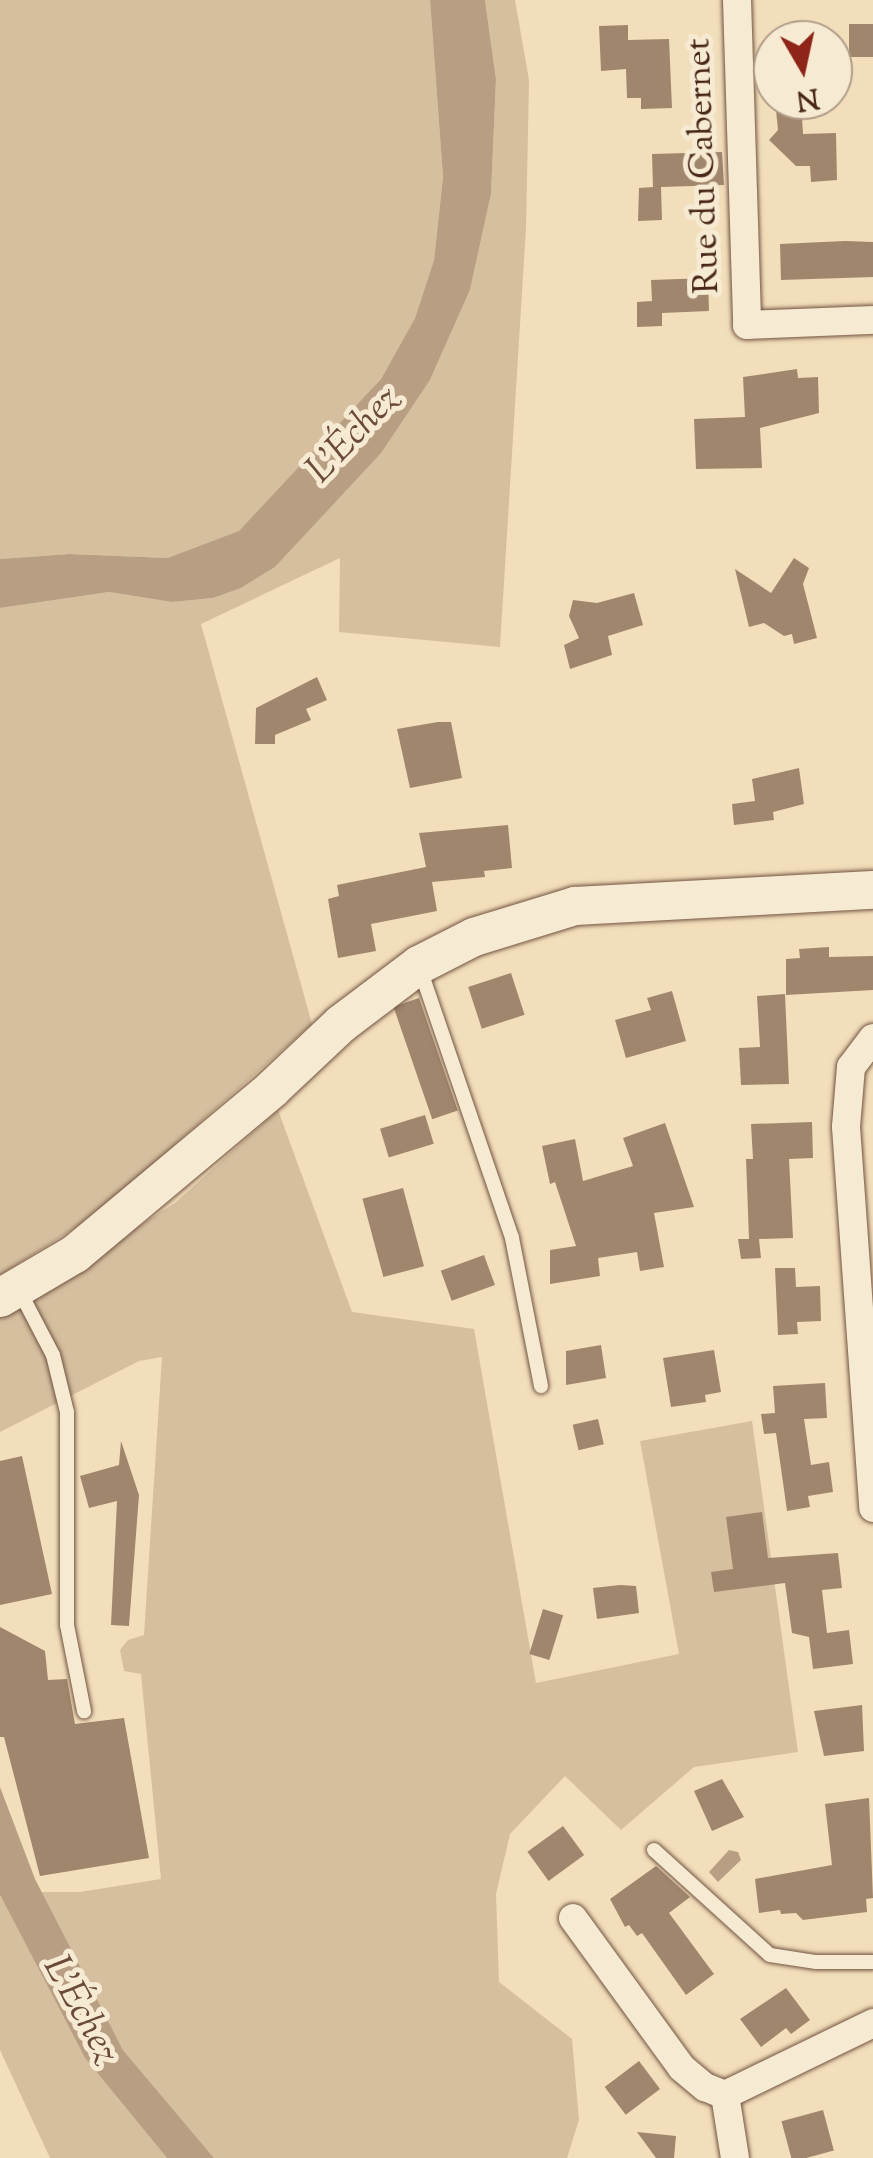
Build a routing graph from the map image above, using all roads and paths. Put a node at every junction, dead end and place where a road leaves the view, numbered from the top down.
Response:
1 (737, 0) edge
2 (873, 320) edge
3 (873, 890) edge
4 (418, 965) junction
5 (873, 1038) edge
6 (9, 1294) edge
7 (866, 1308) edge
8 (542, 1386) dead end
9 (873, 1508) edge
10 (84, 1711) dead end
11 (654, 1850) dead end
12 (573, 1918) dead end
13 (873, 1962) edge
14 (873, 2023) edge
15 (725, 2095) junction
16 (735, 2158) edge

1 - 2 street, Rue du Cabernet
3 - 4 main road
4 - 6 main road
4 - 8 lane
5 - 7 street
6 - 10 lane
7 - 9 street
11 - 13 lane
12 - 15 street
14 - 15 street
15 - 16 street

